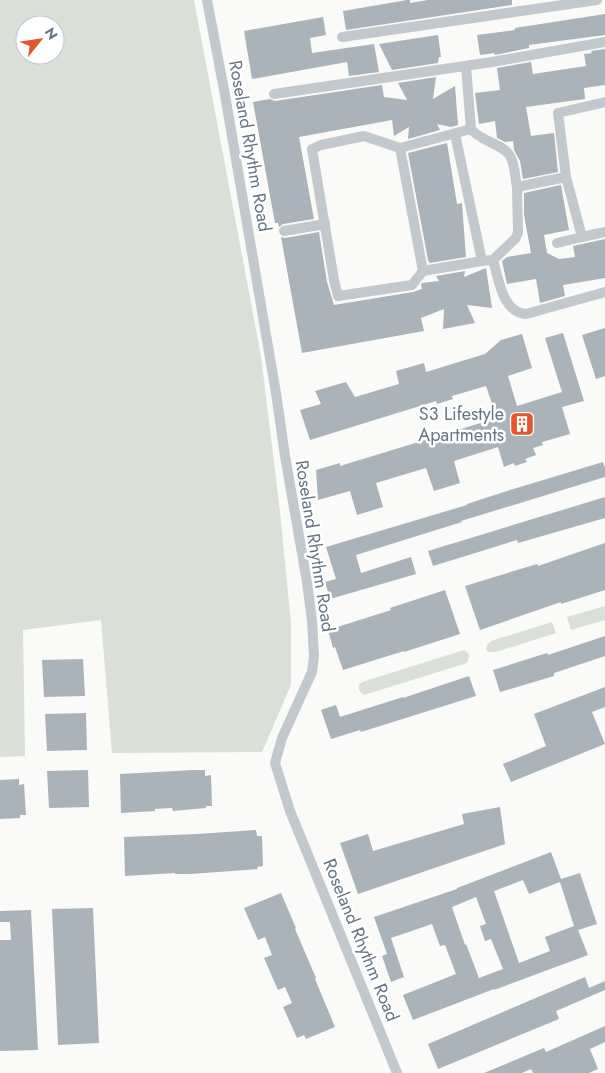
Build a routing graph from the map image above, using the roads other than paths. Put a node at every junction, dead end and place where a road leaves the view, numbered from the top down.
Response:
1 (206, 0) edge
2 (597, 0) edge
3 (342, 37) dead end
4 (605, 42) edge
5 (466, 66) junction
6 (274, 94) dead end
7 (605, 102) edge
8 (471, 129) junction
9 (455, 134) junction
10 (400, 148) junction
11 (566, 178) junction
12 (517, 187) junction
13 (325, 224) junction
14 (284, 231) dead end
15 (605, 232) edge
16 (582, 238) junction
17 (557, 243) dead end
18 (494, 260) junction
19 (482, 261) junction
20 (423, 271) junction
21 (605, 292) edge
22 (397, 1073) edge

1 - 22 street, Roseland Rhythm Road
2 - 3 street
4 - 5 street
5 - 6 street
5 - 8 street
7 - 11 street
8 - 9 street
8 - 12 street
9 - 10 street
9 - 19 street
10 - 13 street
10 - 20 street
11 - 12 street
11 - 16 street
12 - 18 street
13 - 14 street
13 - 20 street
15 - 16 street
16 - 17 street
18 - 19 street
18 - 21 street
19 - 20 street

